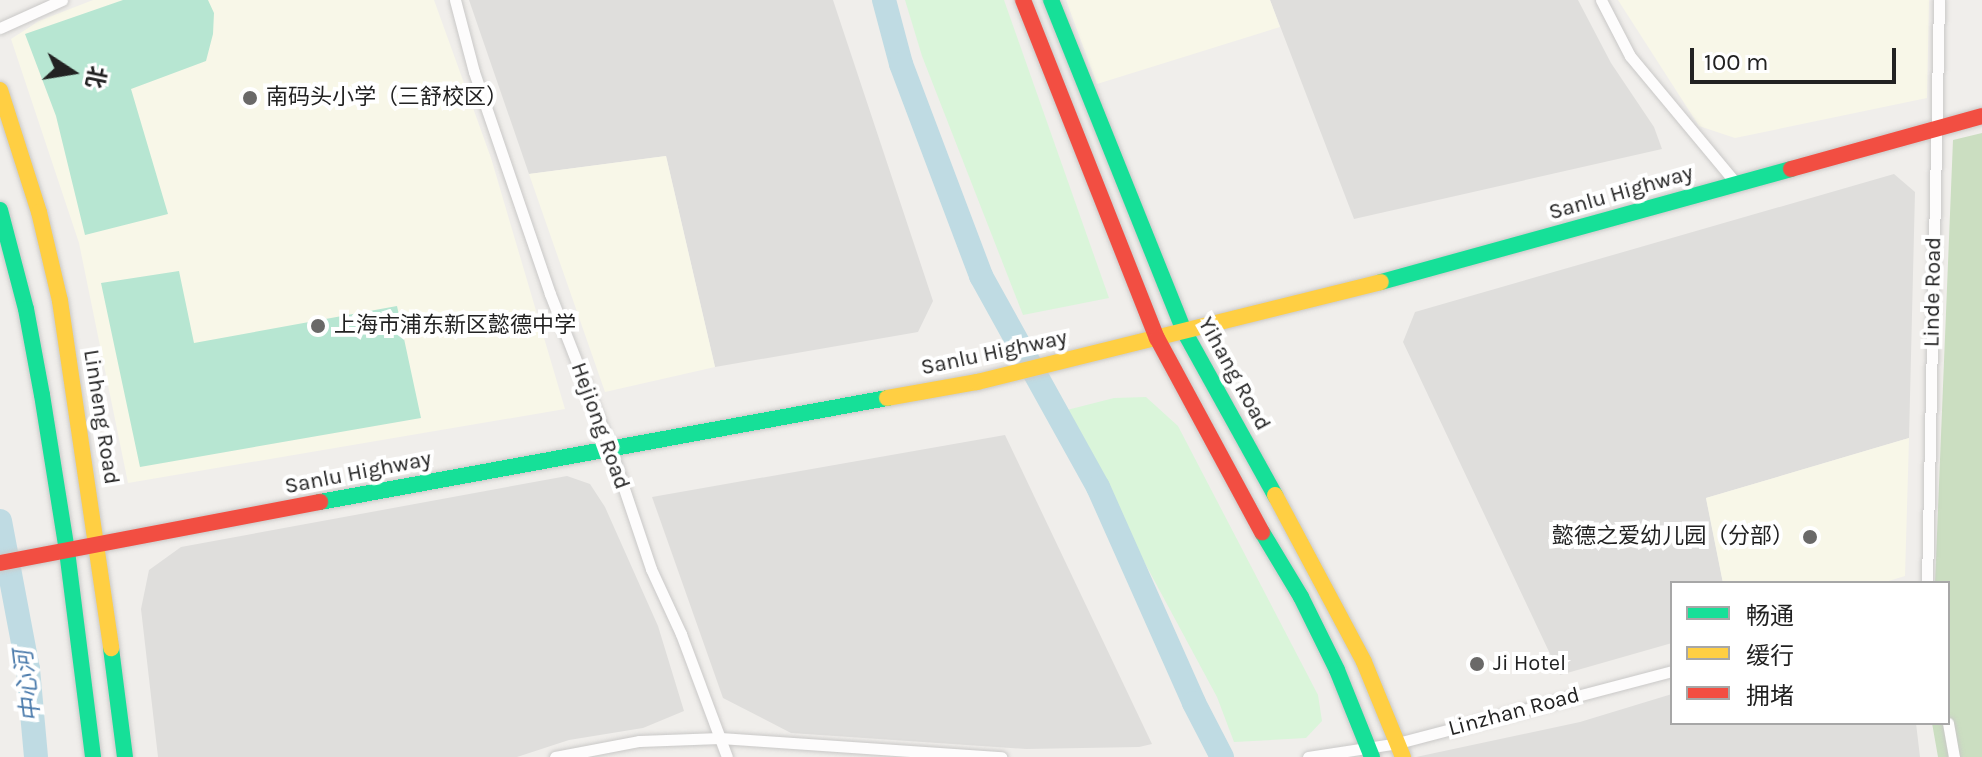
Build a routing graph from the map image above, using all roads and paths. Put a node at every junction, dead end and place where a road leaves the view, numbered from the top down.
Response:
1 (62, 0) edge
2 (455, 0) edge
3 (1023, 0) edge
4 (1051, 0) edge
5 (1601, 0) edge
6 (1939, 0) edge
7 (0, 28) edge
8 (0, 90) edge
9 (1982, 116) edge
10 (1936, 129) junction
11 (1736, 183) junction
12 (0, 210) edge
13 (1184, 331) junction
14 (1157, 338) junction
15 (610, 447) junction
16 (98, 546) junction
17 (67, 551) junction
18 (0, 563) edge
19 (1927, 581) edge
20 (1670, 672) edge
21 (1948, 725) edge
22 (720, 738) junction
23 (1401, 750) edge
24 (1371, 752) edge
25 (93, 757) edge
26 (125, 757) edge
27 (555, 757) edge
28 (727, 757) edge
29 (1001, 757) edge
30 (1308, 757) edge
31 (1954, 757) edge

1 - 7 street
2 - 15 street, Hejiong Road
3 - 14 main road
4 - 13 main road, Yihang Road
5 - 11 street
6 - 10 street, Linde Road
8 - 16 main road, Linheng Road
9 - 10 main road, Sanlu Highway
10 - 11 main road, Sanlu Highway
10 - 19 street, Linde Road
11 - 13 main road, Sanlu Highway
12 - 17 main road
13 - 14 main road, Sanlu Highway
13 - 23 main road, Yihang Road
14 - 15 main road, Sanlu Highway
14 - 24 main road
15 - 16 main road, Sanlu Highway
15 - 22 street, Hejiong Road
16 - 17 main road, Sanlu Highway
16 - 26 main road, Linheng Road
17 - 18 main road, Sanlu Highway
17 - 25 main road
20 - 23 street, Linzhan Road
21 - 31 street
22 - 27 street
22 - 28 street, Hejiong Road
22 - 29 street
23 - 24 street, Linzhan Road
24 - 30 street, Linzhan Road

